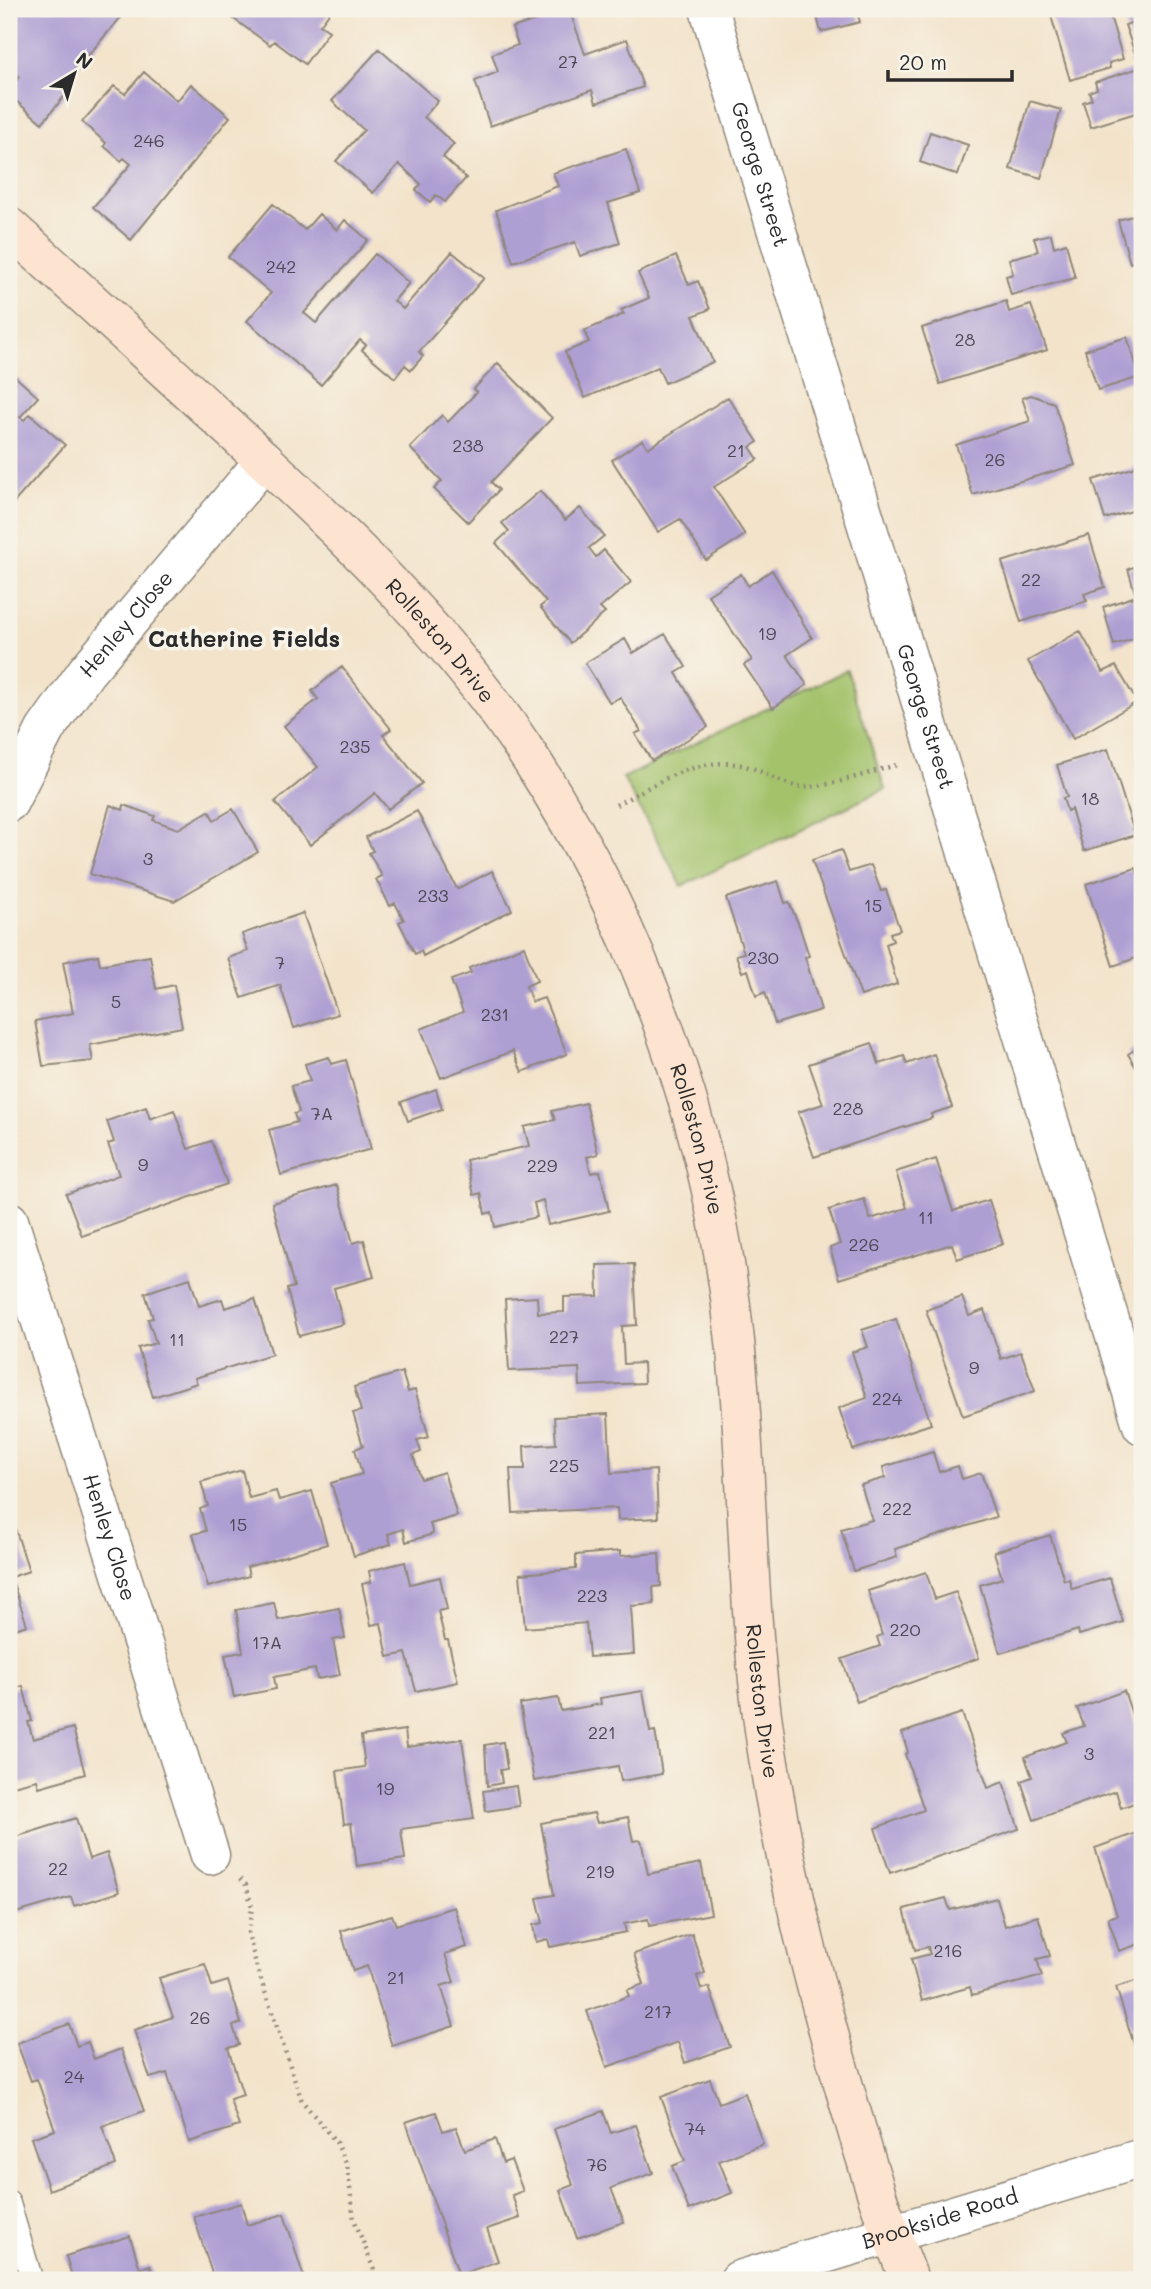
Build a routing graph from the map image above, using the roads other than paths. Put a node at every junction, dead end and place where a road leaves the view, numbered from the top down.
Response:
1 (709, 9) edge
2 (9, 226) edge
3 (265, 460) junction
4 (9, 802) edge
5 (9, 1220) edge
6 (1142, 1426) edge
7 (223, 1865) road end
8 (1142, 2158) edge
9 (9, 2202) edge
10 (892, 2234) junction
11 (32, 2280) edge
12 (739, 2280) edge
13 (909, 2280) edge

1 - 6 street, George Street
2 - 3 main road, Rolleston Drive
3 - 4 street, Henley Close
3 - 10 main road, Rolleston Drive
5 - 7 street, Henley Close
8 - 10 street, Brookside Road
9 - 11 lane
10 - 12 street, Brookside Road
10 - 13 main road, Rolleston Drive

